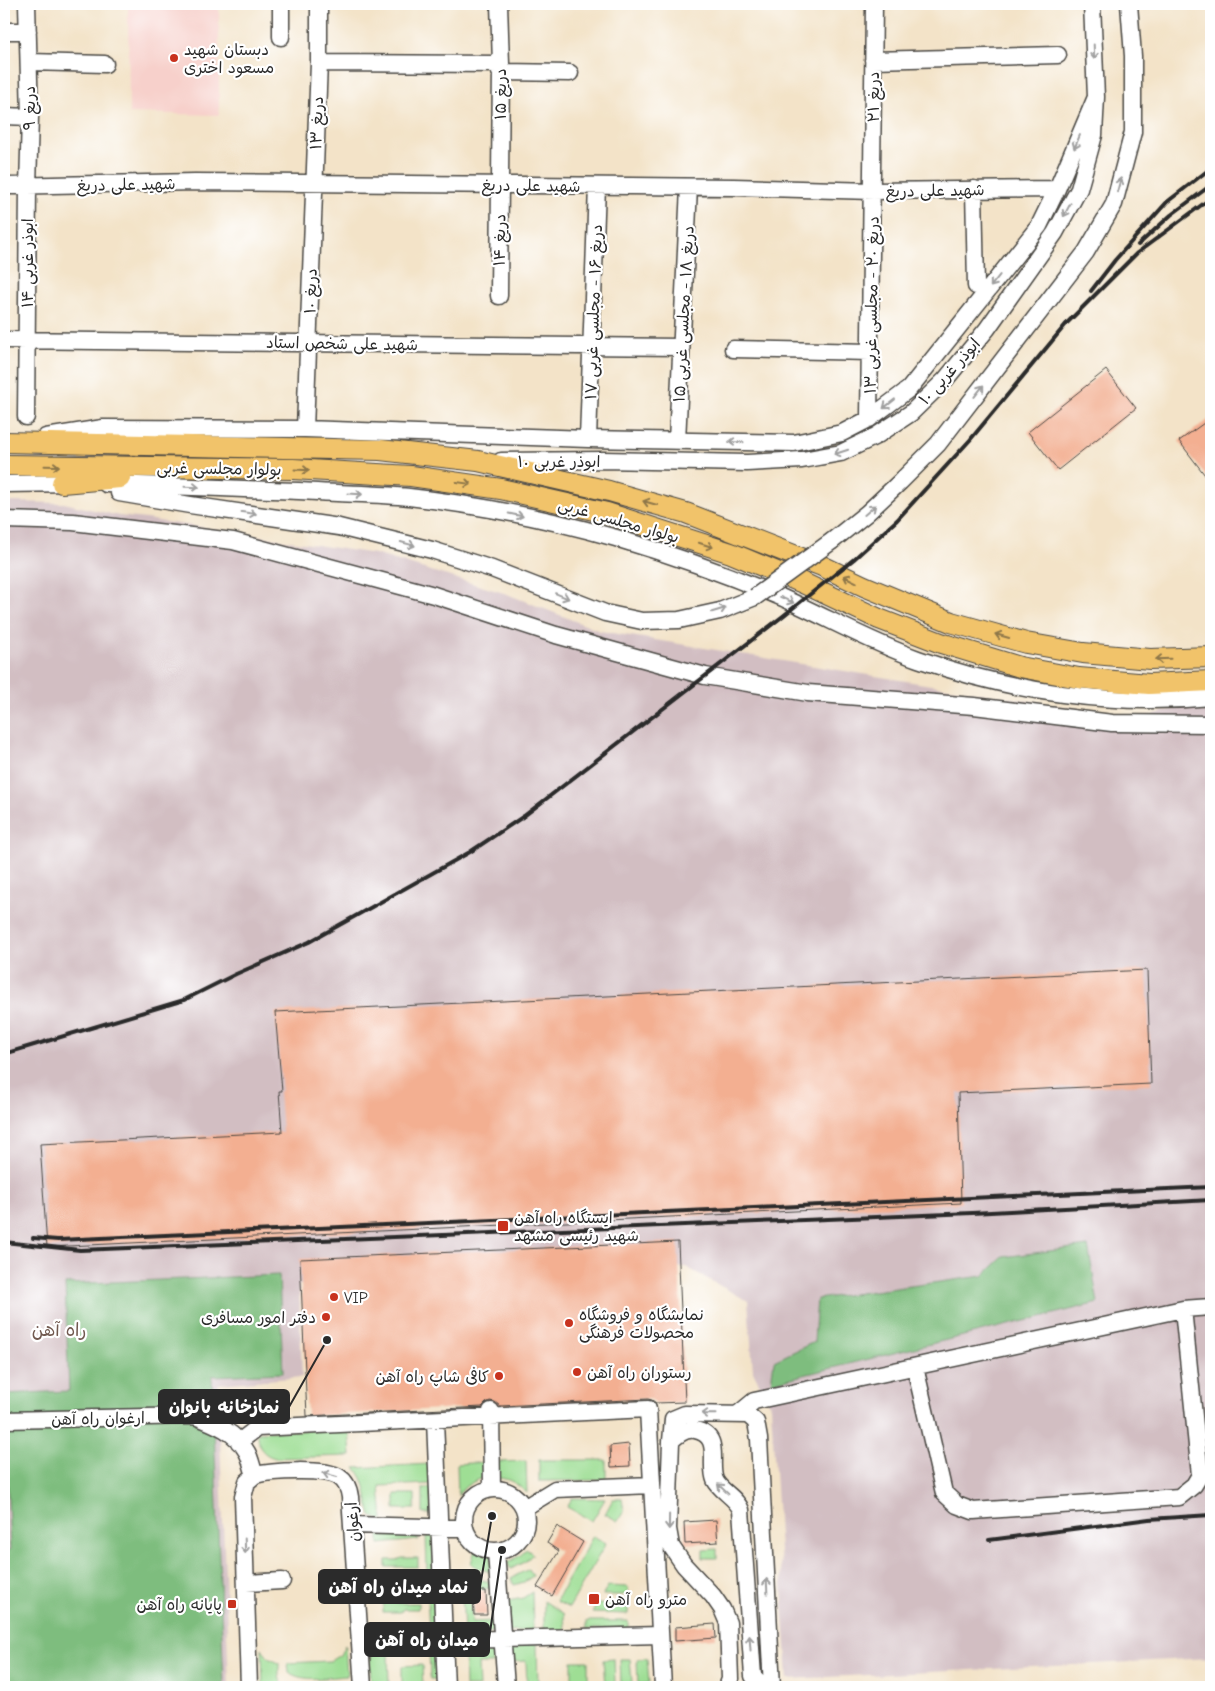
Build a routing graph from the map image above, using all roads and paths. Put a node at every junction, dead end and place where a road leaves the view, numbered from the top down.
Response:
1 (27, 4) edge
2 (281, 4) edge
3 (319, 4) edge
4 (499, 4) edge
5 (874, 4) edge
6 (1092, 4) edge
7 (1129, 4) edge
8 (28, 30) junction
9 (4, 31) edge
10 (281, 38) dead end
11 (1058, 55) dead end
12 (873, 60) junction
13 (28, 62) junction
14 (319, 63) junction
15 (106, 64) dead end
16 (500, 68) junction
17 (570, 73) dead end
18 (1096, 97) junction
19 (4, 116) edge
20 (30, 117) junction
21 (314, 183) junction
22 (500, 185) junction
23 (4, 186) edge
24 (28, 186) junction
25 (597, 186) junction
26 (689, 187) junction
27 (974, 189) junction
28 (1057, 189) junction
29 (873, 191) junction
30 (976, 286) dead end
31 (499, 296) dead end
32 (4, 340) edge
33 (26, 340) junction
34 (308, 343) junction
35 (592, 346) junction
36 (681, 347) junction
37 (733, 349) dead end
38 (870, 352) junction
39 (26, 418) dead end
40 (869, 419) junction
41 (305, 428) junction
42 (588, 439) junction
43 (676, 441) junction
44 (7, 442) edge
45 (478, 461) junction
46 (4, 465) edge
47 (240, 468) junction
48 (62, 483) junction
49 (4, 484) edge
50 (4, 520) edge
51 (1211, 657) edge
52 (1211, 681) edge
53 (1211, 697) edge
54 (1211, 724) edge
55 (1211, 1307) edge
56 (1183, 1309) junction
57 (915, 1367) junction
58 (491, 1414) junction
59 (737, 1415) junction
60 (4, 1420) edge
61 (436, 1420) junction
62 (671, 1441) junction
63 (239, 1442) junction
64 (255, 1475) junction
65 (652, 1485) junction
66 (492, 1489) junction
67 (524, 1508) junction
68 (352, 1525) junction
69 (440, 1528) junction
70 (464, 1528) junction
71 (496, 1552) junction
72 (282, 1581) dead end
73 (246, 1583) junction
74 (660, 1635) junction
75 (444, 1639) junction
76 (503, 1639) junction
77 (360, 1640) junction
78 (249, 1687) edge
79 (363, 1687) edge
80 (446, 1687) edge
81 (506, 1687) edge
82 (663, 1687) edge
83 (727, 1687) edge
84 (764, 1687) edge
85 (772, 1687) edge

1 - 8 street, دریغ ۹
2 - 10 street
3 - 14 street, دریغ ۱۳
4 - 16 street, دریغ ۱۵
5 - 12 street, دریغ ۲۱
6 -> 18 street, ابوذر غربی ۱۰
48 -> 7 street, ابوذر غربی ۱۰, bridge
8 - 9 street
8 - 13 street, دریغ ۹
11 - 12 street
12 - 29 street, دریغ ۲۱
13 - 15 street
13 - 20 street, دریغ ۹
14 - 16 street
14 - 21 street, دریغ ۱۳
16 - 17 street
16 - 22 street, دریغ ۱۵
18 -> 28 street
18 -> 45 street, ابوذر غربی ۱۰
19 - 20 street
20 - 24 street, دریغ ۹
21 - 22 street, شهید علی دریغ
21 - 24 street, شهید علی دریغ
21 - 34 street, دریغ ۱۰
22 - 25 street, شهید علی دریغ
22 - 31 street, دریغ ۱۴
23 - 24 street, شهید علی دریغ
24 - 33 street, ابوذر غربی ۱۴
25 - 26 street, شهید علی دریغ
25 - 35 street, دریغ ۱۶ - مجلسی غربی ۱۷
26 - 29 street, شهید علی دریغ
26 - 36 street, دریغ ۱۸ - مجلسی غربی ۱۵
27 - 28 street, شهید علی دریغ
27 - 29 street, شهید علی دریغ
27 - 30 street
28 -> 40 street
29 - 38 street, دریغ ۲۰ - مجلسی غربی ۱۳
32 - 33 street, شهید علی شخص استاد
33 - 34 street, شهید علی شخص استاد
33 - 39 street, ابوذر غربی ۱۴
34 - 35 street, شهید علی شخص استاد
34 - 41 street, دریغ ۱۰
35 - 36 street, شهید علی شخص استاد
35 - 42 street, دریغ ۱۶ - مجلسی غربی ۱۷
36 - 43 street, دریغ ۱۸ - مجلسی غربی ۱۵
37 - 38 street
38 - 40 street, دریغ ۲۰ - مجلسی غربی ۱۳
40 -> 43 street
41 - 42 street
41 - 44 street
42 - 43 street
44 - 45 main road, بولوار مجلسی غربی
51 -> 45 main road, بولوار مجلسی غربی
46 -> 47 main road, بولوار مجلسی غربی
47 - 48 main road
47 -> 52 main road, بولوار مجلسی غربی
48 - 49 street
48 -> 53 street
50 - 54 street
55 - 56 street
56 - 57 street
56 - 57 street
57 - 59 street
58 - 61 street
58 - 65 street
58 - 66 street
59 -> 62 street
85 -> 59 street
60 - 63 street, ارغوان راه آهن
61 - 63 street
61 - 69 street
62 -> 83 street
84 -> 62 street
63 - 64 street
68 -> 64 street, ارغوان
64 -> 73 street
65 - 67 street
65 - 74 street
66 - 67 street
66 - 70 street
67 - 71 street
68 - 69 street
68 - 77 street, ارغوان
69 - 70 street
69 - 75 street
70 - 71 street
71 - 76 street
72 - 73 street
73 - 78 street
74 - 76 street
74 - 82 street
75 - 76 street
75 - 77 street
75 - 80 street
76 - 81 street
77 - 79 street, ارغوان

